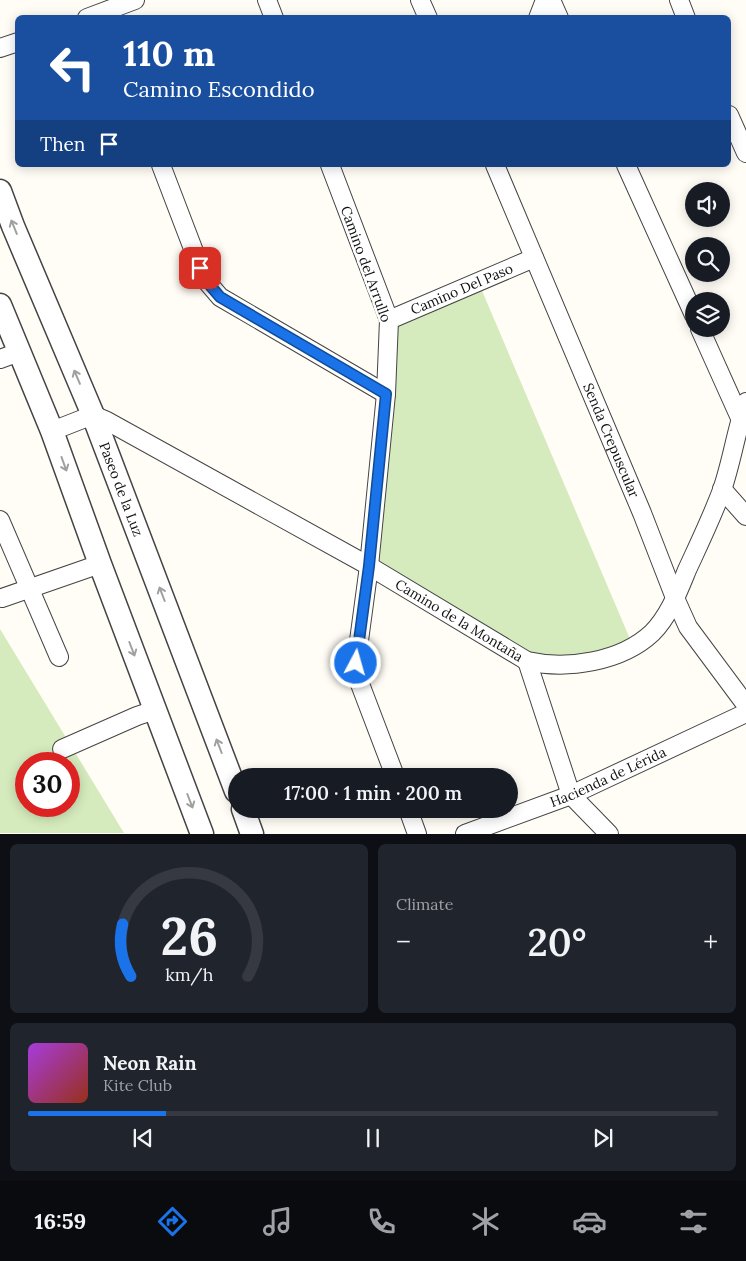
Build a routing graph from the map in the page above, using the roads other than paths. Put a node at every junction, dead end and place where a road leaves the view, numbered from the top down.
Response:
1 (135, 0) edge
2 (267, 0) edge
3 (420, 0) edge
4 (545, 0) edge
5 (551, 0) edge
6 (679, 0) edge
7 (107, 14) edge
8 (273, 15) edge
9 (427, 15) edge
10 (539, 15) edge
11 (558, 15) edge
12 (685, 15) edge
13 (15, 43) edge
14 (0, 48) edge
15 (731, 119) edge
16 (746, 153) edge
17 (162, 167) edge
18 (331, 167) edge
19 (496, 167) edge
20 (627, 167) edge
21 (0, 191) edge
22 (534, 258) junction
23 (685, 295) edge
24 (0, 305) edge
25 (389, 320) junction
26 (704, 337) edge
27 (10, 355) edge
28 (386, 394) junction
29 (743, 410) edge
30 (93, 415) junction
31 (52, 431) junction
32 (722, 490) junction
33 (746, 516) edge
34 (0, 520) edge
35 (100, 564) junction
36 (369, 566) junction
37 (29, 588) junction
38 (2, 598) dead end
39 (675, 598) junction
40 (59, 658) dead end
41 (527, 661) junction
42 (746, 706) edge
43 (155, 710) junction
44 (746, 712) edge
45 (62, 749) dead end
46 (392, 768) edge
47 (228, 770) edge
48 (572, 795) junction
49 (246, 818) edge
50 (411, 818) edge
51 (502, 827) edge
52 (202, 834) edge
53 (252, 834) edge
54 (417, 834) edge
55 (465, 834) edge
56 (609, 834) edge

1 - 7 street
2 - 8 street
3 - 9 street
4 - 10 street
5 - 11 street
6 - 12 street
13 - 14 street
15 - 16 street
17 - 28 street
18 - 25 street, Camino del Arrullo
19 - 22 street, Senda Crepuscular
20 - 23 street
30 -> 21 street, Paseo de la Luz
22 - 25 street, Camino Del Paso
22 - 39 street, Senda Crepuscular
24 - 27 street
25 - 28 street, Camino del Arrullo
26 - 29 street
27 - 31 street
28 - 36 street, Camino del Arrullo
29 - 32 street, Camino de la Montaña
30 - 31 street
30 - 36 street, Camino de la Montaña
47 -> 30 street, Paseo de la Luz
31 -> 35 street
32 - 33 street
32 - 39 street, Camino de la Montaña
34 - 37 street
35 - 37 street
35 -> 43 street
36 - 41 street, Camino de la Montaña
36 - 46 street, Camino del Arrullo
37 - 38 street
37 - 40 street
39 - 41 street, Camino de la Montaña
39 - 42 street, Senda Crepuscular
41 - 48 street
43 - 45 street
43 -> 52 street
44 - 48 street, Hacienda de Lérida
48 - 51 street, Hacienda de Lérida
48 - 56 street
49 - 53 street
50 - 54 street
51 - 55 street, Hacienda de Lérida

